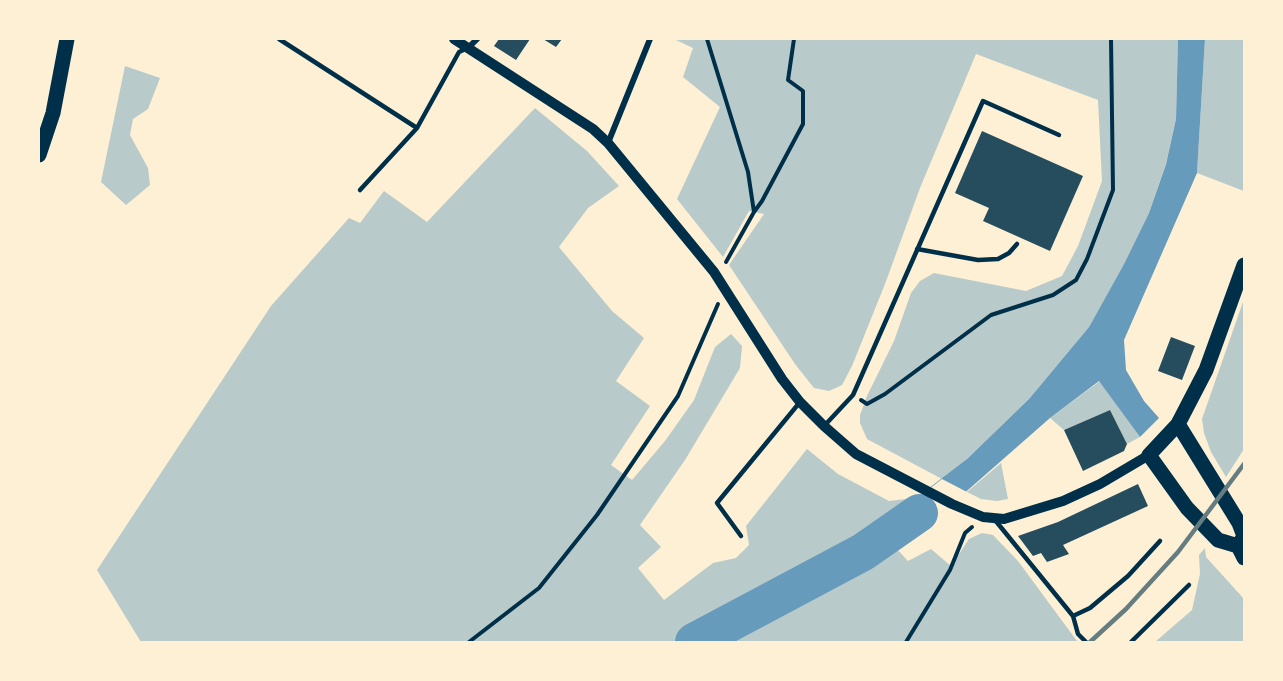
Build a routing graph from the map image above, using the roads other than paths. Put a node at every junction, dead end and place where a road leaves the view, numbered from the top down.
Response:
1 (67, 39) edge
2 (279, 39) edge
3 (454, 39) edge
4 (477, 39) edge
5 (650, 39) edge
6 (468, 48) junction
7 (417, 128) junction
8 (1059, 135) dead end
9 (608, 143) junction
10 (39, 155) edge
11 (360, 190) dead end
12 (1017, 244) dead end
13 (917, 249) junction
14 (1244, 265) edge
15 (800, 402) junction
16 (1178, 424) junction
17 (824, 426) junction
18 (1149, 455) junction
19 (988, 517) junction
20 (741, 536) dead end
21 (1161, 541) dead end
22 (1241, 552) edge
23 (1189, 585) dead end
24 (1073, 616) junction
25 (1086, 642) edge
26 (1131, 642) edge

1 - 10 main road
2 - 7 lane
3 - 6 street
4 - 6 street
5 - 9 street
6 - 7 lane
6 - 9 street
7 - 11 lane
8 - 13 lane
9 - 15 street
12 - 13 lane
13 - 17 lane
14 - 16 main road
15 - 17 street
15 - 20 lane
16 - 18 main road
16 - 22 main road
17 - 19 street
18 - 19 street
18 - 22 main road
19 - 24 lane
21 - 24 lane
23 - 26 lane
24 - 25 lane

